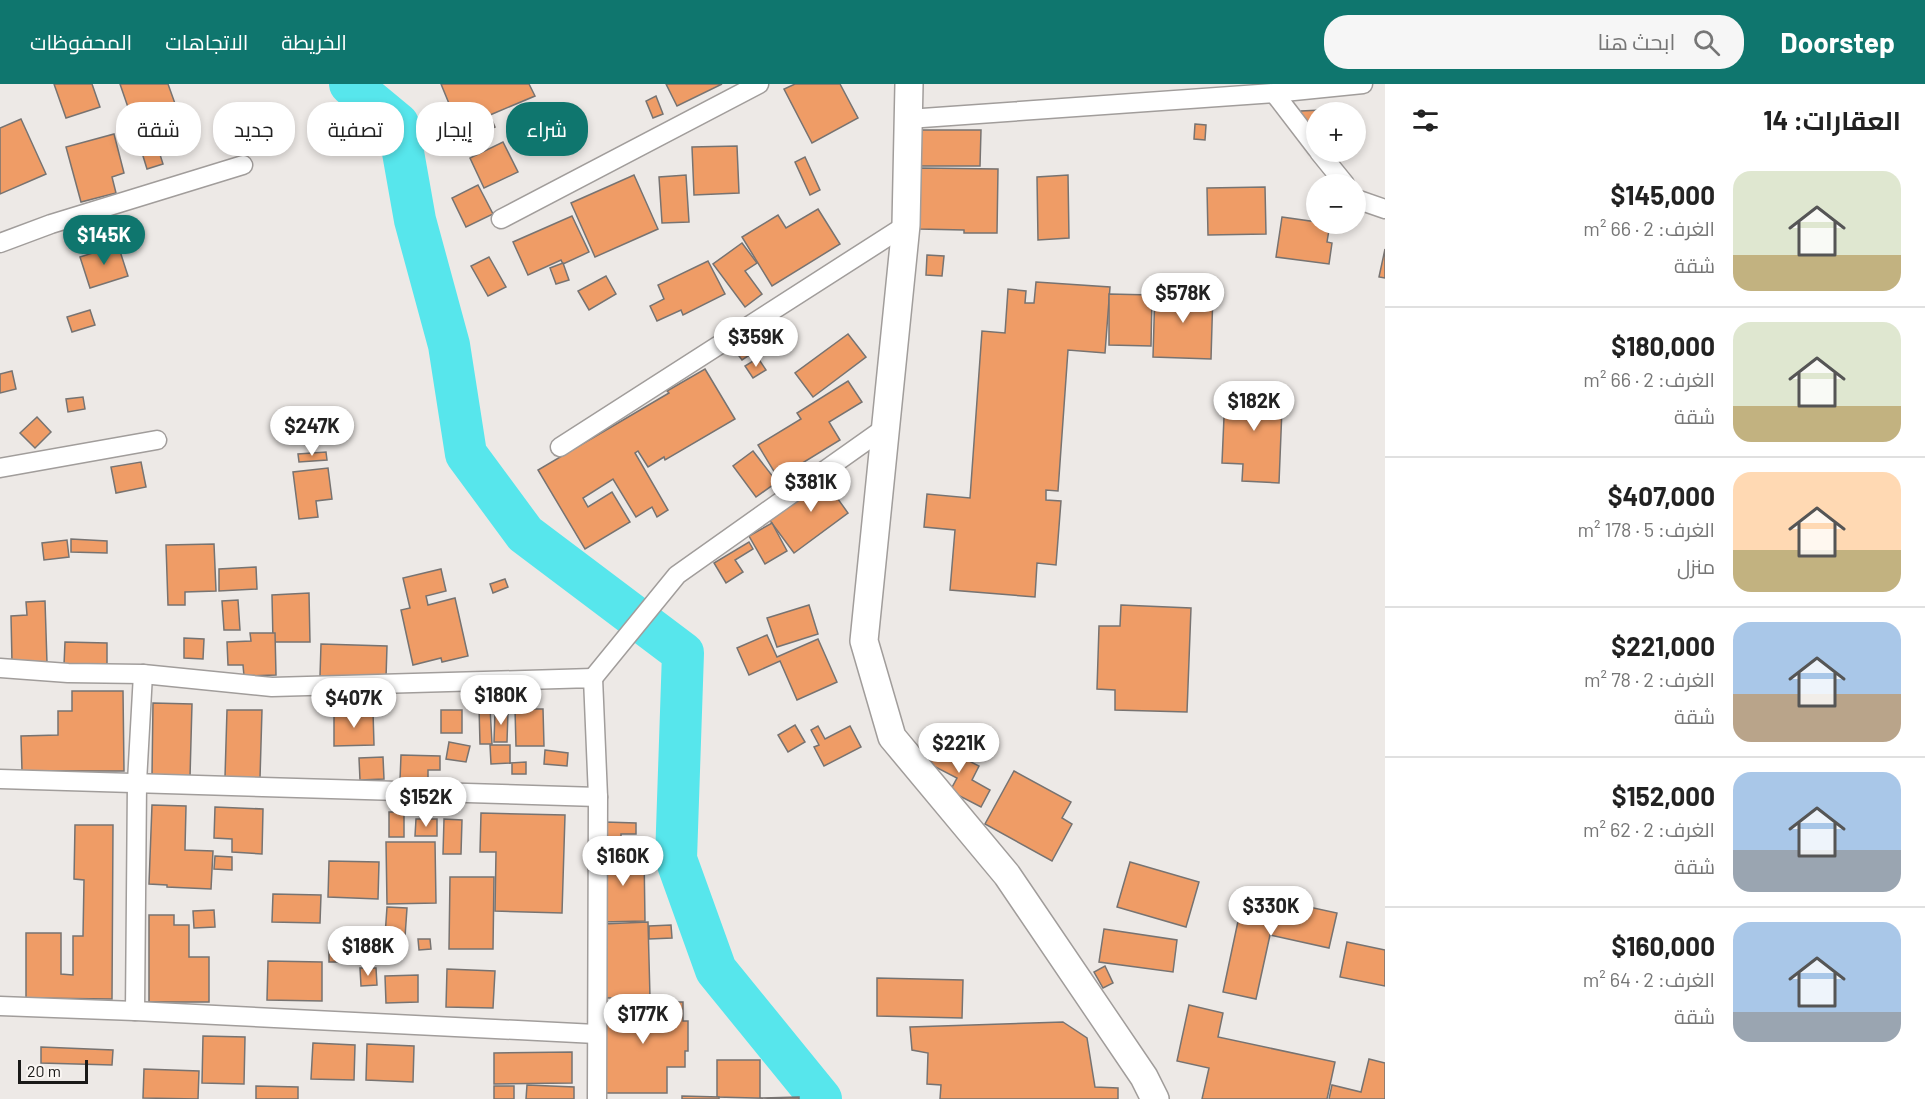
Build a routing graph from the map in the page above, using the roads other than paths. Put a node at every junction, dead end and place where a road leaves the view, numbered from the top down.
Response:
1 (759, 84) edge
2 (909, 84) edge
3 (1363, 84) edge
4 (1183, 92) edge
5 (1274, 93) junction
6 (908, 119) junction
7 (1306, 134) edge
8 (1328, 162) edge
9 (243, 165) dead end
10 (1337, 174) edge
11 (1366, 202) edge
12 (1385, 209) edge
13 (501, 219) dead end
14 (906, 225) junction
15 (0, 243) edge
16 (886, 427) junction
17 (157, 440) dead end
18 (560, 447) dead end
19 (0, 468) edge
20 (0, 668) edge
21 (142, 674) junction
22 (593, 678) junction
23 (0, 779) edge
24 (136, 782) junction
25 (598, 797) junction
26 (0, 1006) edge
27 (135, 1011) junction
28 (596, 1034) junction
29 (597, 1099) edge
30 (1155, 1099) edge

1 - 13 street
2 - 6 street
3 - 5 street
4 - 5 street
4 - 6 street
5 - 7 street
6 - 14 street
8 - 10 street
9 - 15 street
11 - 12 street
14 - 16 street
14 - 18 street
16 - 22 street
16 - 30 street
17 - 19 street
20 - 21 street
21 - 22 street
21 - 24 street
22 - 25 street
23 - 24 street
24 - 25 street
24 - 27 street
25 - 28 street
26 - 27 street
27 - 28 street
28 - 29 street

